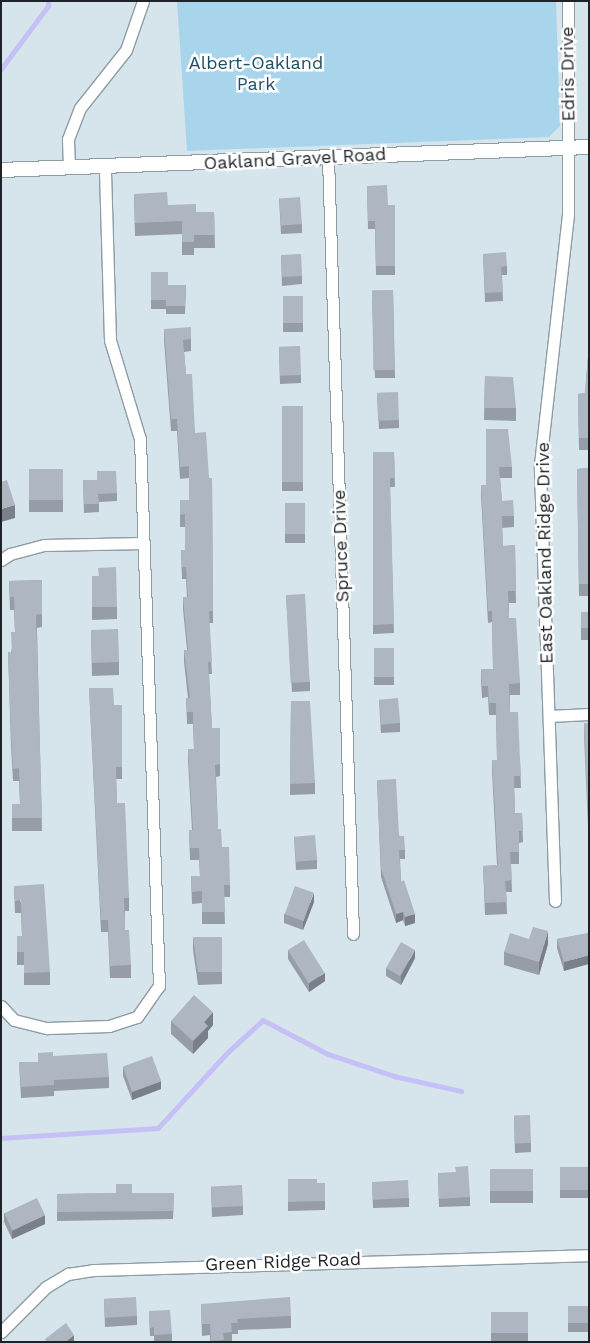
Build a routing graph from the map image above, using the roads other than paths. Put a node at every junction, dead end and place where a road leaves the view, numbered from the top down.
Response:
1 (143, 1) edge
2 (568, 1) edge
3 (589, 146) edge
4 (569, 147) junction
5 (328, 158) junction
6 (69, 168) junction
7 (106, 168) junction
8 (1, 170) edge
9 (144, 543) junction
10 (1, 560) edge
11 (589, 714) edge
12 (549, 716) junction
13 (555, 901) dead end
14 (353, 934) dead end
15 (1, 1006) edge
16 (589, 1255) edge
17 (1, 1332) edge

1 - 6 street
2 - 4 street, Edris Drive
3 - 4 street, Oakland Gravel Road
4 - 5 street, Oakland Gravel Road
4 - 12 street, East Oakland Ridge Drive
5 - 7 street, Oakland Gravel Road
5 - 14 street, Spruce Drive
6 - 7 street, Oakland Gravel Road
6 - 8 street, Oakland Gravel Road
7 - 9 street
9 - 10 street
9 - 15 street
11 - 12 street
12 - 13 street, East Oakland Ridge Drive
16 - 17 street, Green Ridge Road

